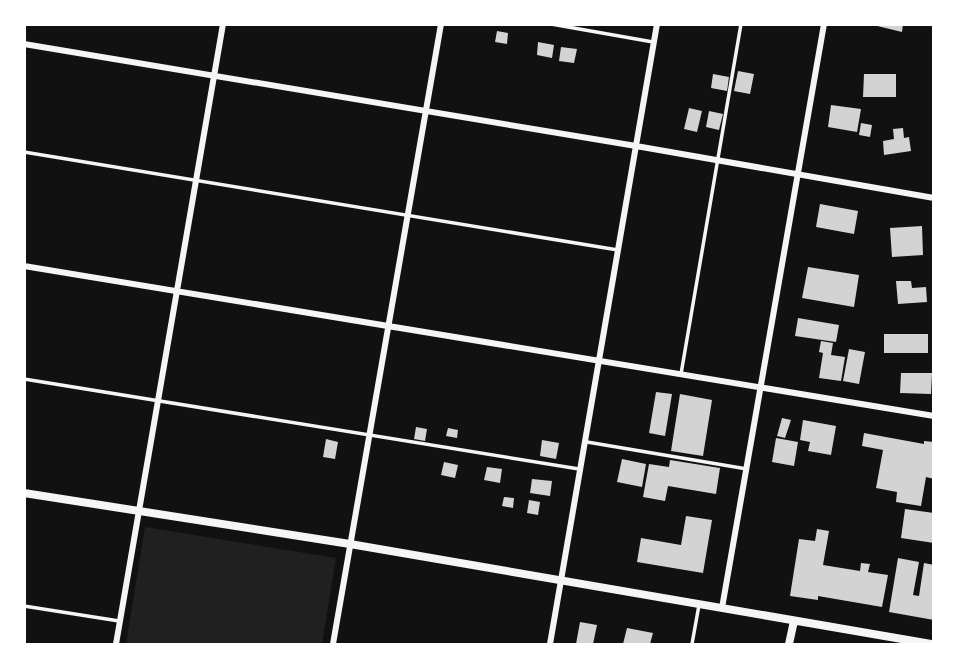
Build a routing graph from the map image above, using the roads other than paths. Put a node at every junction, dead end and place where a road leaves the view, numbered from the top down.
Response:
1 (223, 24) edge
2 (440, 24) edge
3 (551, 24) edge
4 (657, 24) edge
5 (741, 24) edge
6 (824, 24) edge
7 (654, 42) junction
8 (24, 44) edge
9 (214, 75) junction
10 (426, 111) junction
11 (636, 145) junction
12 (24, 152) edge
13 (718, 160) junction
14 (798, 174) junction
15 (197, 180) junction
16 (933, 198) edge
17 (407, 216) junction
18 (618, 250) junction
19 (24, 266) edge
20 (178, 290) junction
21 (387, 326) junction
22 (600, 360) junction
23 (681, 374) junction
24 (24, 380) edge
25 (761, 387) junction
26 (159, 401) junction
27 (933, 416) edge
28 (369, 435) junction
29 (585, 441) junction
30 (747, 469) junction
31 (580, 470) junction
32 (24, 493) edge
33 (139, 511) junction
34 (350, 544) junction
35 (561, 581) junction
36 (699, 604) junction
37 (24, 606) edge
38 (722, 608) junction
39 (793, 621) junction
40 (120, 622) junction
41 (911, 643) edge
42 (116, 645) edge
43 (333, 645) edge
44 (550, 645) edge
45 (692, 645) edge
46 (789, 645) edge
47 (932, 645) edge

1 - 9 street
2 - 10 street
3 - 7 lane
4 - 7 street
5 - 13 lane
6 - 14 street
7 - 11 street
8 - 9 street
9 - 10 street
9 - 15 street
10 - 11 street
10 - 17 street
11 - 13 street
11 - 18 street
12 - 15 lane
13 - 14 street
13 - 23 lane
14 - 16 street
14 - 25 street
15 - 17 lane
15 - 20 street
17 - 18 lane
17 - 21 street
18 - 22 street
19 - 20 street
20 - 21 street
20 - 26 street
21 - 22 street
21 - 28 street
22 - 23 street
22 - 29 street
23 - 25 street
24 - 26 lane
25 - 27 street
25 - 30 street
26 - 28 lane
26 - 33 street
28 - 31 lane
28 - 34 street
29 - 30 lane
29 - 31 street
30 - 38 street
31 - 35 street
32 - 33 street
33 - 34 street
33 - 40 street
34 - 35 street
34 - 43 street
35 - 36 street
35 - 44 street
36 - 38 street
36 - 45 lane
37 - 40 lane
38 - 39 street
39 - 41 street
39 - 46 street
40 - 42 street
41 - 47 street

